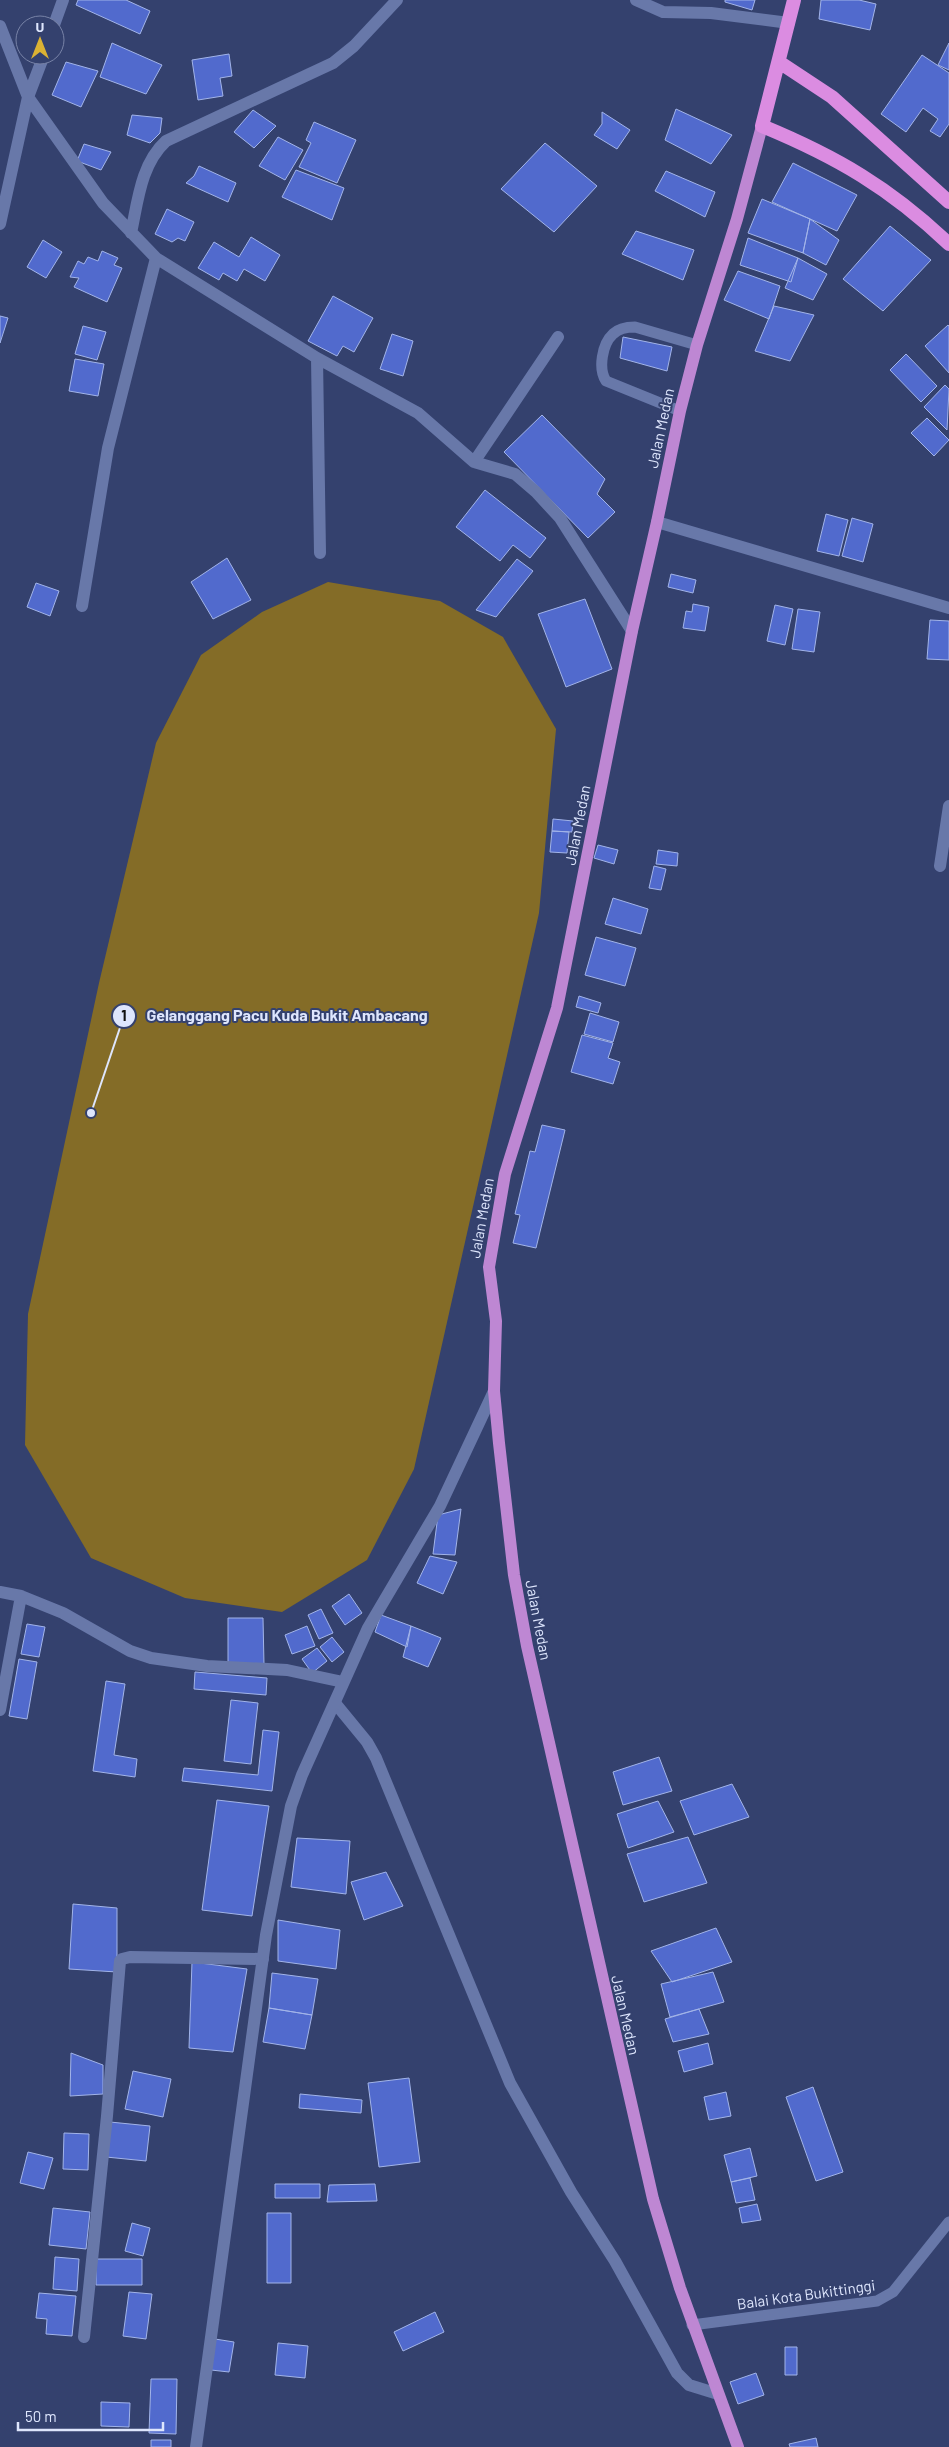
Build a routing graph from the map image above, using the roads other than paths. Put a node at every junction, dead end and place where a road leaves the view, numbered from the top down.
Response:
1 (63, 0) edge
2 (397, 0) edge
3 (636, 0) edge
4 (794, 0) edge
5 (58, 15) edge
6 (789, 23) junction
7 (0, 26) edge
8 (779, 62) junction
9 (40, 65) edge
10 (28, 97) junction
11 (762, 126) junction
12 (949, 202) edge
13 (0, 224) edge
14 (131, 233) junction
15 (949, 244) edge
16 (156, 258) junction
17 (558, 337) dead end
18 (697, 345) junction
19 (317, 358) junction
20 (680, 411) junction
21 (474, 462) junction
22 (657, 522) junction
23 (320, 554) dead end
24 (82, 606) dead end
25 (949, 608) edge
26 (632, 631) junction
27 (949, 806) edge
28 (940, 866) dead end
29 (494, 1391) junction
30 (0, 1592) edge
31 (21, 1596) junction
32 (343, 1682) junction
33 (335, 1703) junction
34 (0, 1710) edge
35 (263, 1960) junction
36 (949, 2222) edge
37 (692, 2325) junction
38 (84, 2337) dead end
39 (718, 2394) junction
40 (196, 2447) edge
41 (738, 2447) edge

1 - 5 street
2 - 14 street
3 - 6 street
4 - 6 highway, Jalan Medan
6 - 8 highway, Jalan Medan
7 - 10 street
8 - 11 highway, Jalan Medan
8 - 12 highway
9 - 10 street
10 - 13 street
10 - 14 street
11 - 15 highway
11 - 18 main road, Jalan Medan
14 - 16 street
16 - 19 street
16 - 24 street
17 - 21 street
18 - 20 main road, Jalan Medan
18 - 20 lane
19 - 21 street
19 - 23 street
20 - 22 main road, Jalan Medan
21 - 26 street
22 - 25 street
22 - 26 main road, Jalan Medan
26 - 29 main road, Jalan Medan
27 - 28 street
29 - 32 street
29 - 37 main road, Jalan Medan
30 - 31 street
31 - 32 street
31 - 34 street
32 - 33 street
33 - 35 street
33 - 39 street
35 - 38 street
35 - 40 street
36 - 37 lane, Balai Kota Bukittinggi
37 - 39 main road, Jalan Medan
39 - 41 main road, Jalan Medan

